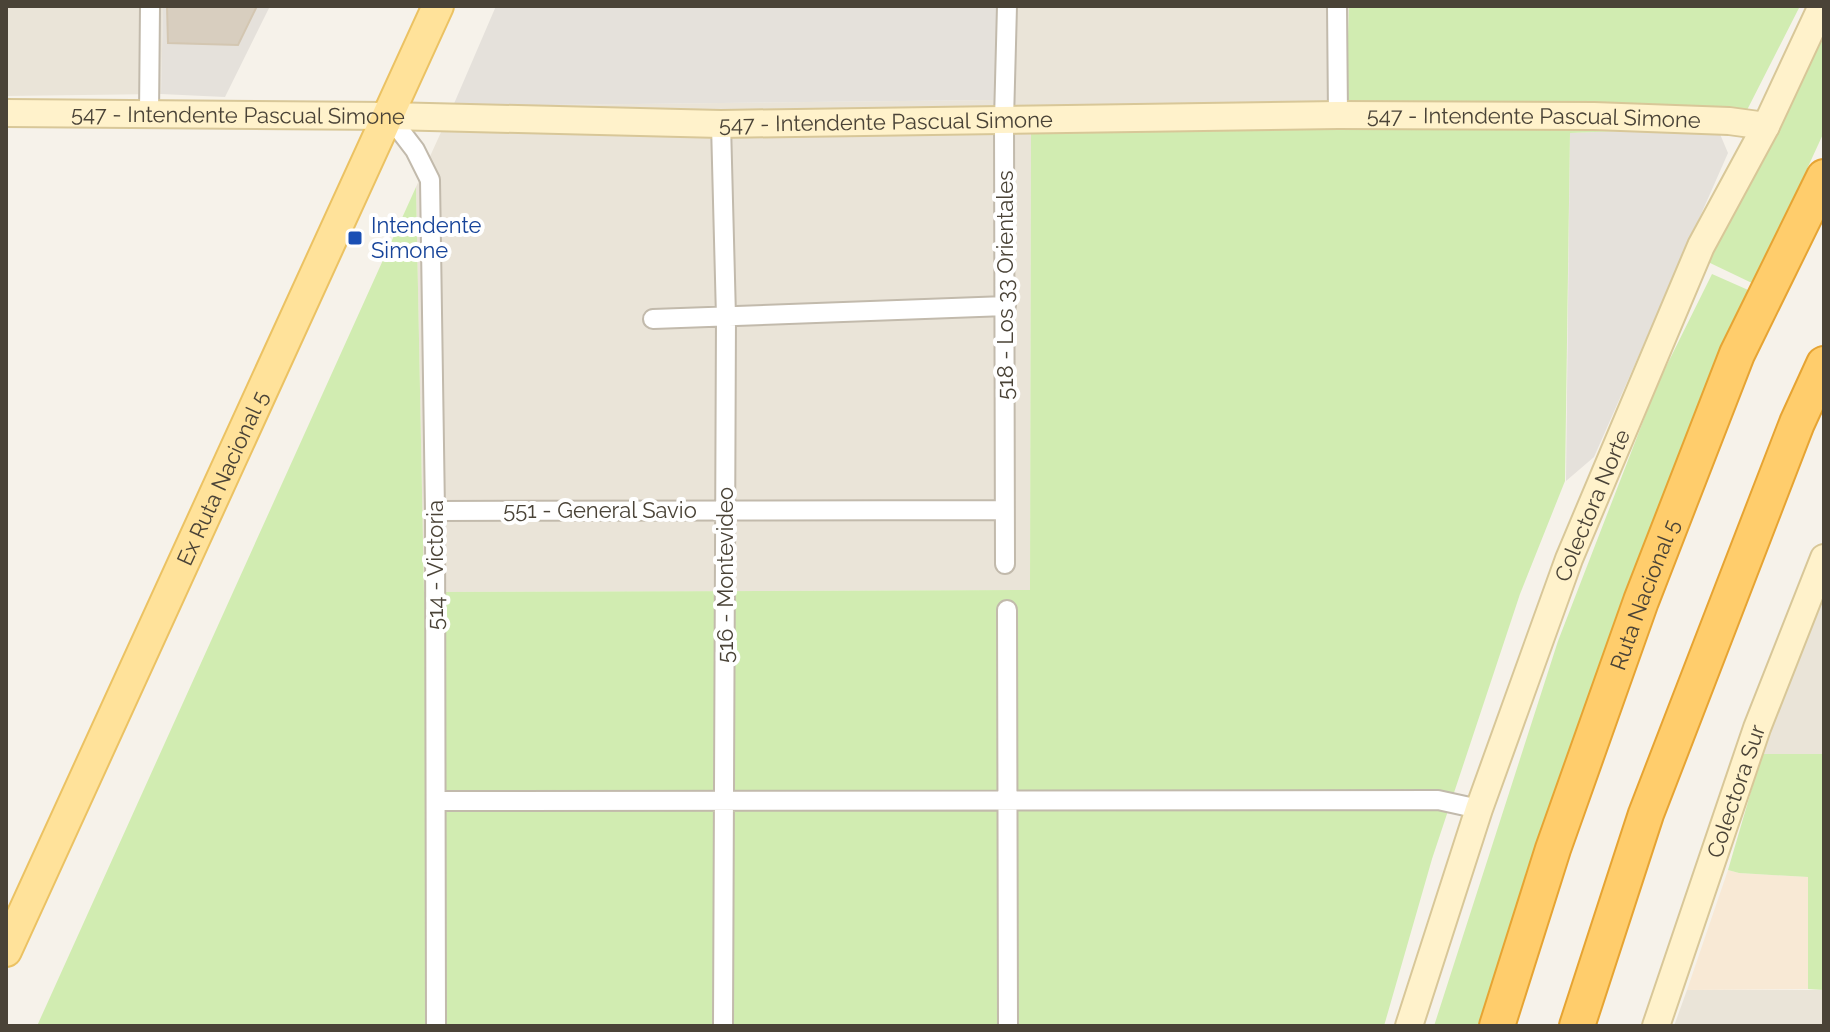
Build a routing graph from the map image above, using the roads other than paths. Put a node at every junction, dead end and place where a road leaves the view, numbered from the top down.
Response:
1 (150, 6) edge
2 (438, 6) edge
3 (1007, 6) edge
4 (1337, 6) edge
5 (1822, 6) edge
6 (6, 113) edge
7 (149, 115) junction
8 (1338, 115) junction
9 (389, 116) junction
10 (1004, 120) junction
11 (721, 124) junction
12 (1766, 126) junction
13 (1824, 177) edge
14 (1006, 306) junction
15 (726, 317) junction
16 (653, 319) dead end
17 (1824, 364) edge
18 (725, 509) junction
19 (1004, 510) junction
20 (435, 511) junction
21 (1005, 564) dead end
22 (1822, 567) edge
23 (1007, 610) dead end
24 (436, 801) junction
25 (724, 801) junction
26 (1007, 801) junction
27 (1479, 809) junction
28 (6, 951) edge
29 (436, 1026) edge
30 (723, 1026) edge
31 (1008, 1026) edge
32 (1409, 1026) edge
33 (1497, 1026) edge
34 (1577, 1026) edge
35 (1656, 1026) edge

1 - 7 street
2 - 9 main road, Ex Ruta Nacional 5
3 - 10 street, 518 - Los 33 Orientales
4 - 8 street
5 - 12 street, Colectora Norte
6 - 7 street, 547 - Intendente Pascual Simone
7 - 9 street, 547 - Intendente Pascual Simone
8 - 10 street, 547 - Intendente Pascual Simone
8 - 12 street, 547 - Intendente Pascual Simone
9 - 11 street, 547 - Intendente Pascual Simone
9 - 20 street, 514 - Victoria
9 - 28 main road, Ex Ruta Nacional 5
10 - 11 street, 547 - Intendente Pascual Simone
10 - 14 street, 518 - Los 33 Orientales
11 - 15 street, 516 - Montevideo
12 - 27 street, Colectora Norte
13 - 33 highway, Ruta Nacional 5
14 - 15 street
14 - 19 street, 518 - Los 33 Orientales
15 - 16 street
15 - 18 street, 516 - Montevideo
17 - 34 highway
18 - 19 street, 551 - General Savio
18 - 20 street, 551 - General Savio
18 - 25 street, 516 - Montevideo
19 - 21 street, 518 - Los 33 Orientales
20 - 24 street, 514 - Victoria
22 - 35 street, Colectora Sur
23 - 26 street
24 - 25 street
24 - 29 street, 514 - Victoria
25 - 26 street
25 - 30 street, 516 - Montevideo
26 - 27 street
26 - 31 street
27 - 32 street, Colectora Norte

